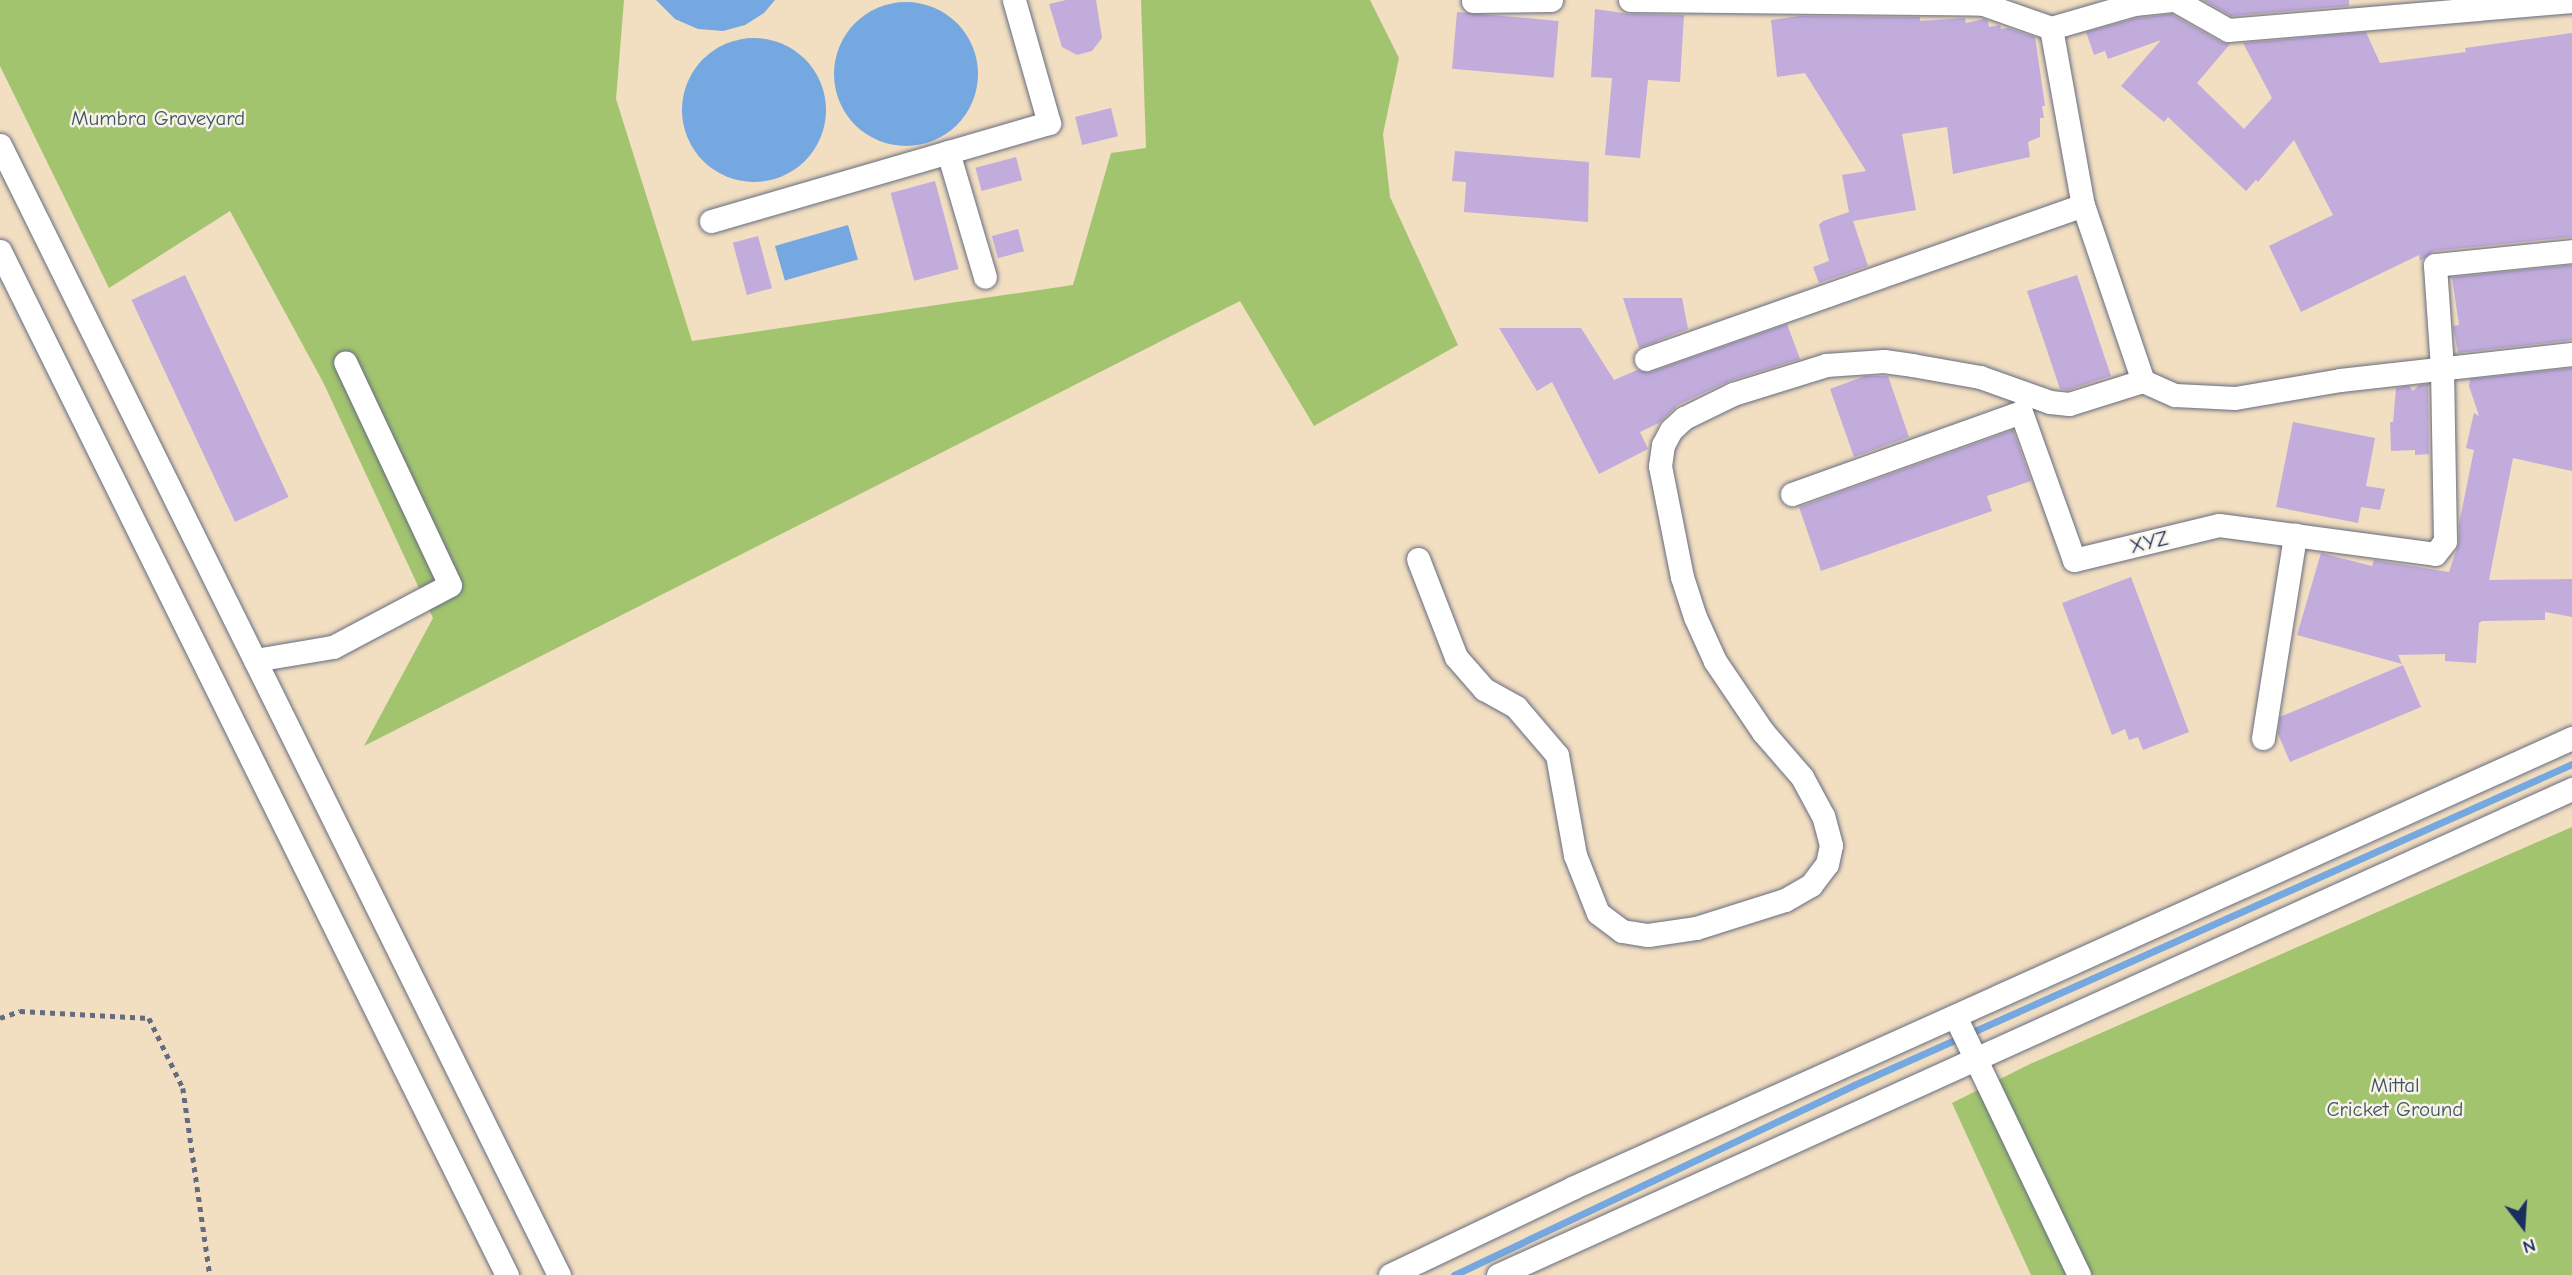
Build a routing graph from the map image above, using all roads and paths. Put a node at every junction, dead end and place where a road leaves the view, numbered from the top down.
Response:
1 (1014, 0) edge
2 (1551, 0) edge
3 (1630, 0) edge
4 (2173, 0) edge
5 (1473, 1) edge
6 (2572, 1) edge
7 (1864, 2) edge
8 (2368, 9) edge
9 (2051, 28) junction
10 (0, 145) edge
11 (948, 152) junction
12 (2082, 205) junction
13 (711, 221) dead end
14 (0, 251) edge
15 (2572, 251) edge
16 (985, 277) dead end
17 (2572, 354) edge
18 (1646, 359) dead end
19 (345, 362) dead end
20 (2442, 368) junction
21 (2143, 381) junction
22 (1791, 494) dead end
23 (2295, 535) junction
24 (1418, 559) dead end
25 (255, 660) junction
26 (2263, 738) dead end
27 (2572, 738) edge
28 (2572, 789) edge
29 (0, 1018) edge
30 (1964, 1036) junction
31 (210, 1275) edge
32 (507, 1275) edge
33 (559, 1275) edge
34 (1390, 1275) edge
35 (1498, 1275) edge
36 (2079, 1275) edge

1 - 11 street
2 - 5 street
3 - 7 street
4 - 8 street
4 - 9 street
6 - 8 street
7 - 9 street
9 - 12 street
10 - 25 street
11 - 13 street
11 - 16 street
12 - 18 street
12 - 21 street
14 - 32 street
15 - 20 street
17 - 20 street
19 - 25 street
20 - 21 street
20 - 23 street, XYZ
21 - 24 street
22 - 23 street, XYZ
23 - 26 street
25 - 33 street
27 - 30 street
28 - 30 street
29 - 31 path
30 - 34 street
30 - 35 street
30 - 36 street

